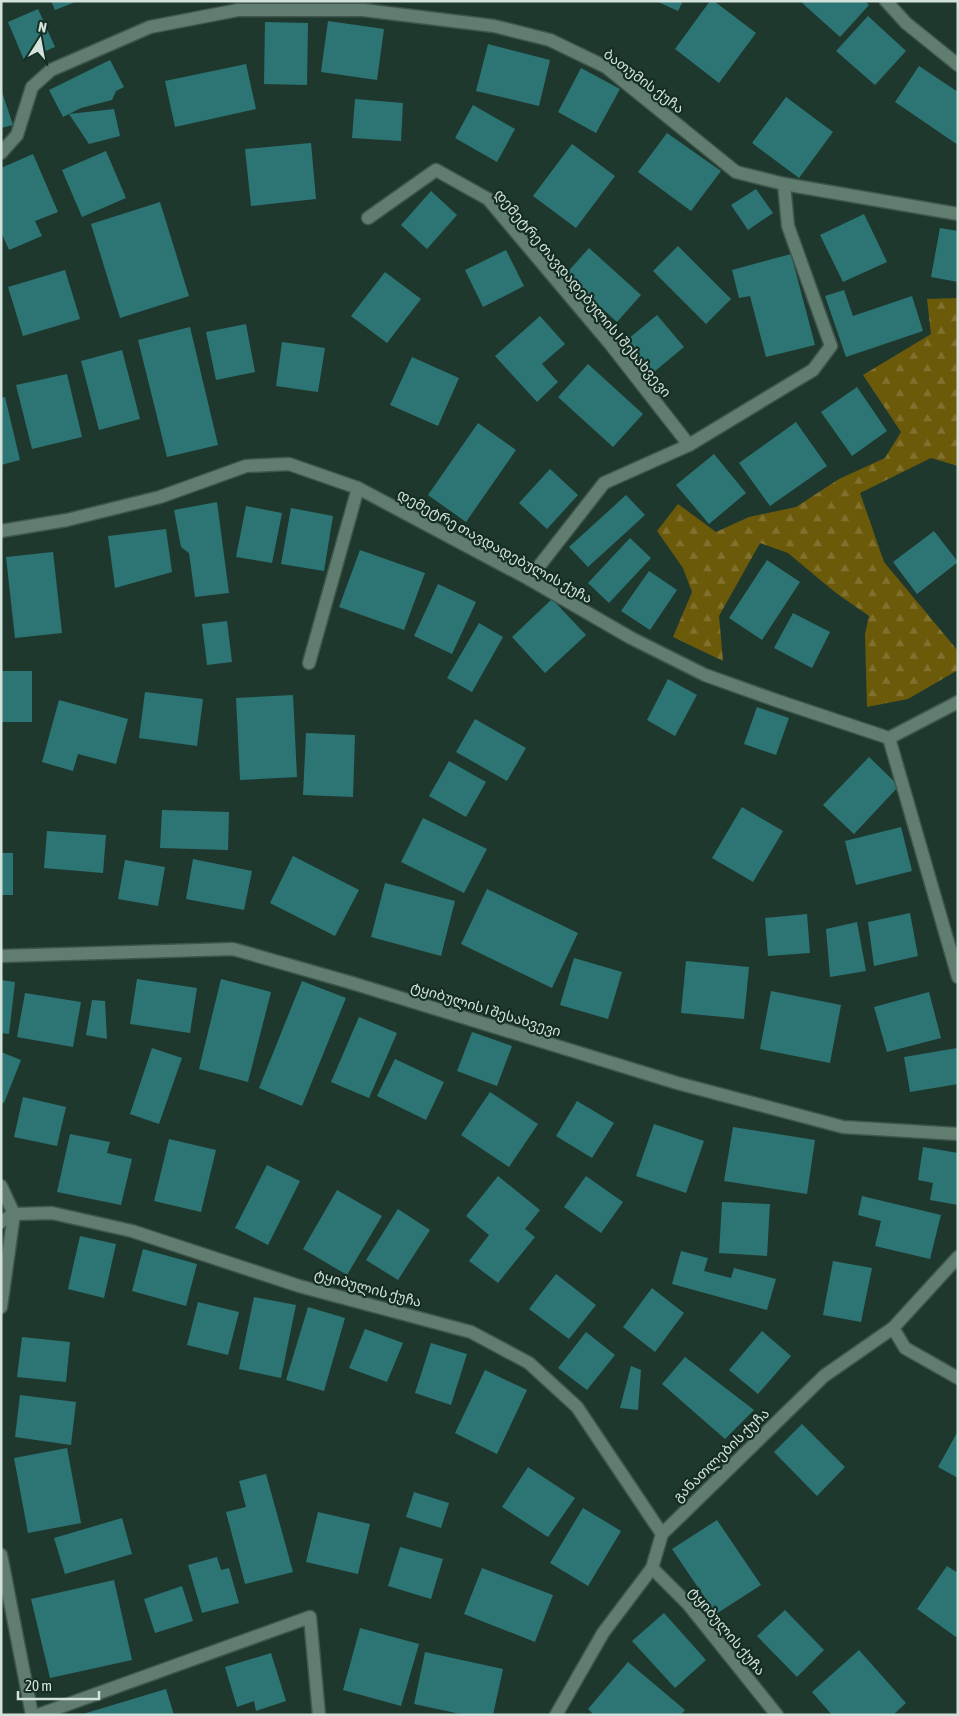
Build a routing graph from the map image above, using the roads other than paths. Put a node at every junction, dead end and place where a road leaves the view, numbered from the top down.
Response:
1 (886, 1) edge
2 (958, 65) edge
3 (1, 153) edge
4 (784, 184) junction
5 (958, 214) edge
6 (368, 218) dead end
7 (689, 445) junction
8 (358, 488) junction
9 (1, 531) edge
10 (529, 580) junction
11 (309, 663) dead end
12 (958, 702) edge
13 (889, 738) junction
14 (1, 956) edge
15 (958, 977) edge
16 (958, 1134) edge
17 (1, 1186) edge
18 (14, 1214) junction
19 (1, 1222) edge
20 (958, 1258) edge
21 (1, 1307) edge
22 (893, 1328) junction
23 (958, 1378) edge
24 (662, 1534) junction
25 (1, 1554) edge
26 (652, 1568) junction
27 (32, 1715) edge
28 (38, 1715) edge
29 (319, 1715) edge
30 (556, 1715) edge
31 (777, 1715) edge

1 - 2 street
3 - 4 street, ბათუმის ქუჩა
4 - 5 street, ბათუმის ქუჩა
4 - 7 street
6 - 7 street, დემეტრე თავდადებულის I შესახვევი
7 - 10 street
8 - 9 street, დემეტრე თავდადებულის ქუჩა
8 - 10 street, დემეტრე თავდადებულის ქუჩა
8 - 11 street
10 - 13 street, დემეტრე თავდადებულის ქუჩა
12 - 13 street
13 - 15 street
14 - 16 street, ტყიბულის I შესახვევი
17 - 18 street
18 - 19 street
18 - 21 street
18 - 24 street, ტყიბულის ქუჩა
20 - 22 street, განათლების ქუჩა
22 - 23 street
22 - 24 street, განათლების ქუჩა
24 - 26 street, განათლების ქუჩა
25 - 27 street
26 - 30 street, განათლების ქუჩა
26 - 31 street, ტყიბულის ქუჩა
28 - 29 street

